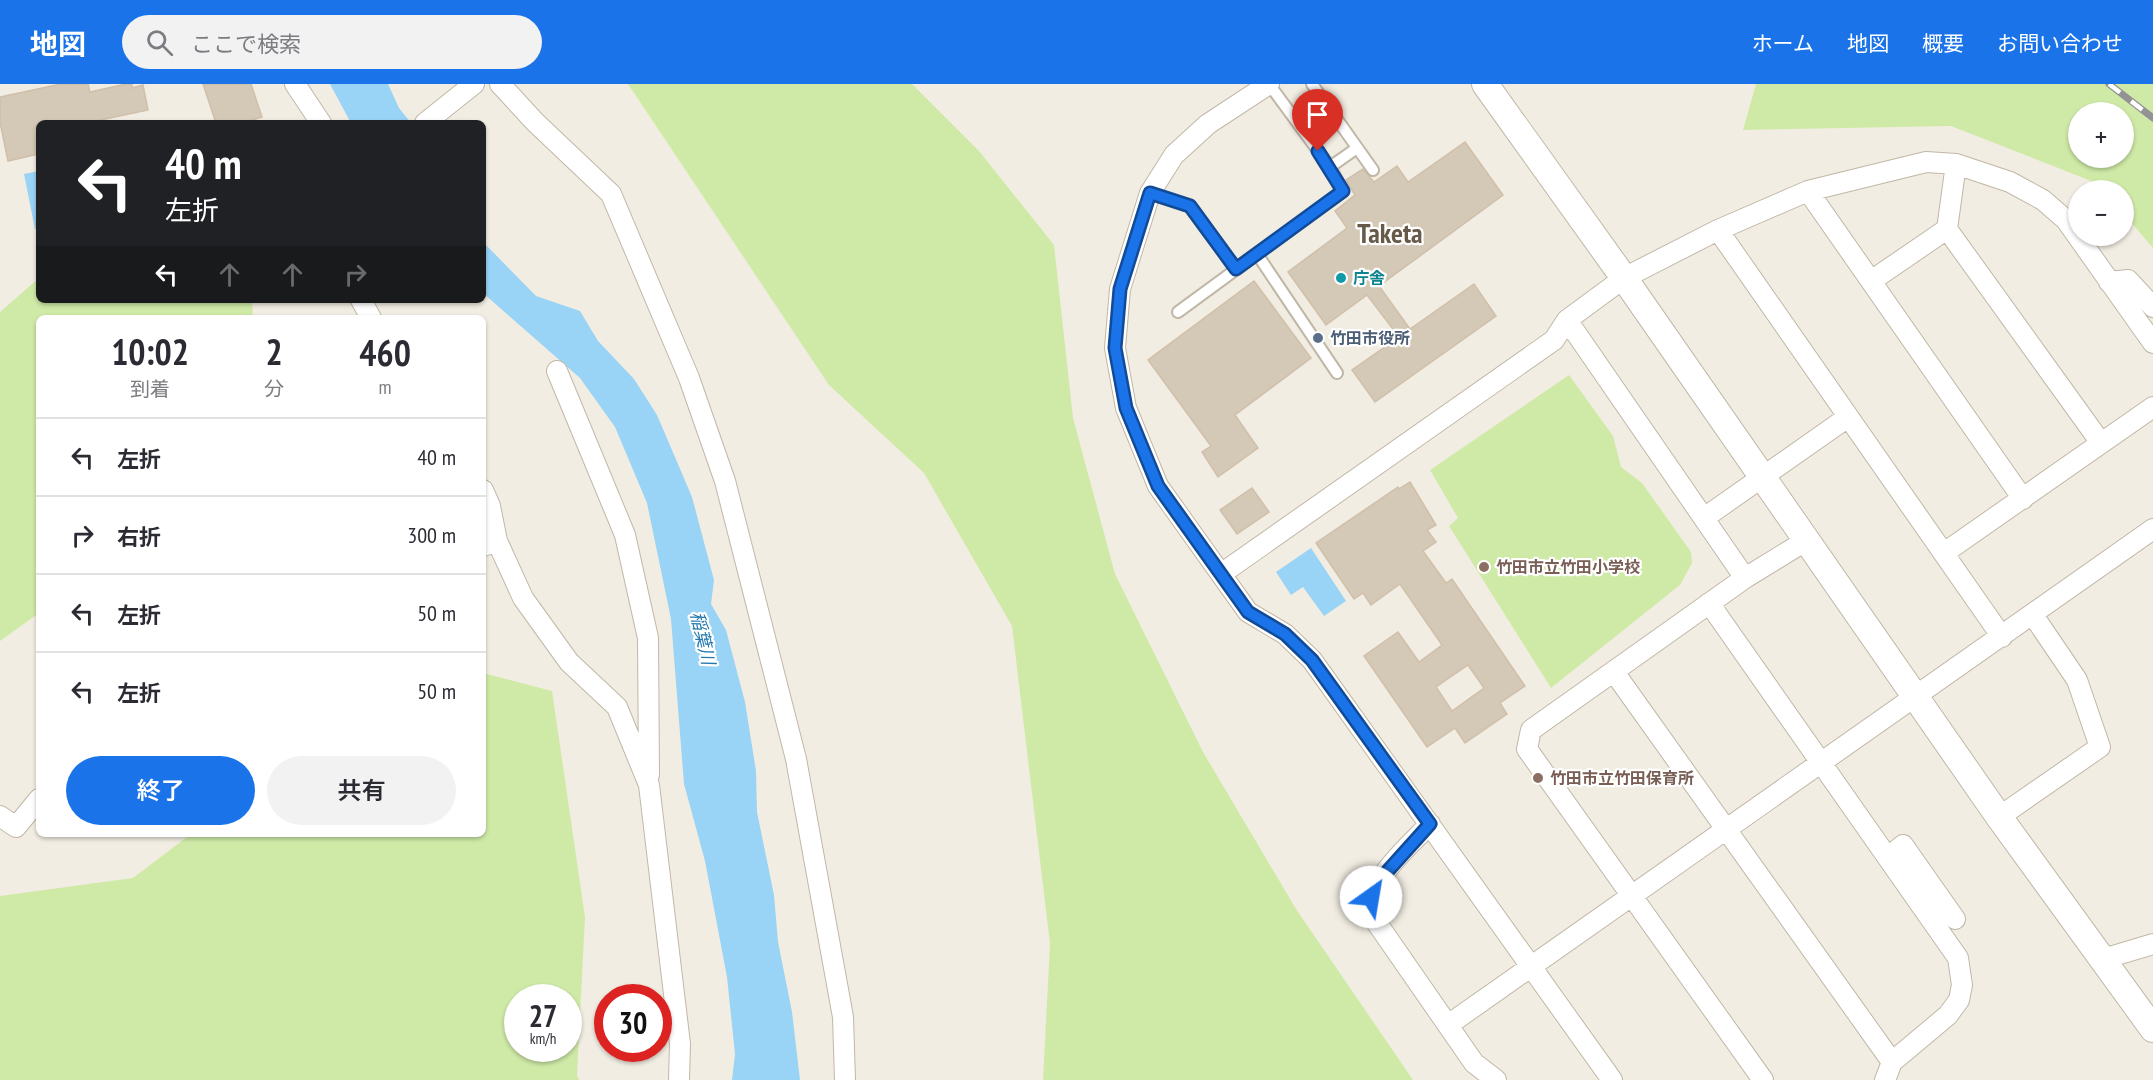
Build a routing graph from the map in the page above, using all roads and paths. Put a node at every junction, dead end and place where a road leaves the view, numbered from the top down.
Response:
1 (295, 84) edge
2 (474, 84) edge
3 (500, 84) edge
4 (1269, 84) edge
5 (1312, 84) edge
6 (1485, 84) edge
7 (319, 120) edge
8 (429, 120) edge
9 (1357, 148) junction
10 (1956, 164) junction
11 (1330, 167) junction
12 (1373, 170) dead end
13 (1808, 191) junction
14 (1150, 193) junction
15 (1947, 229) junction
16 (1718, 230) junction
17 (1257, 254) junction
18 (1236, 269) junction
19 (1624, 278) junction
20 (1871, 281) junction
21 (2109, 282) junction
22 (2153, 307) edge
23 (1178, 312) dead end
24 (1567, 320) junction
25 (2153, 343) edge
26 (557, 371) dead end
27 (1337, 373) dead end
28 (2153, 407) edge
29 (1848, 417) junction
30 (2101, 443) junction
31 (1763, 477) junction
32 (486, 497) edge
33 (2023, 499) junction
34 (1704, 518) junction
35 (2153, 529) edge
36 (1807, 540) junction
37 (490, 544) edge
38 (1944, 553) junction
39 (1221, 574) junction
40 (1745, 578) junction
41 (1709, 603) junction
42 (2033, 615) junction
43 (2002, 637) junction
44 (1614, 672) junction
45 (1917, 697) junction
46 (1820, 761) junction
47 (649, 785) junction
48 (36, 803) edge
49 (0, 816) edge
50 (2000, 817) junction
51 (1430, 824) junction
52 (1726, 829) junction
53 (1887, 857) junction
54 (1634, 896) junction
55 (1955, 919) dead end
56 (2153, 944) edge
57 (2103, 959) junction
58 (1532, 965) junction
59 (1448, 1025) junction
60 (2153, 1029) edge
61 (1889, 1071) edge
62 (679, 1080) edge
63 (845, 1080) edge
64 (1496, 1080) edge
65 (1612, 1080) edge
66 (1763, 1080) edge

1 - 7 street
2 - 8 street
3 - 63 street
4 - 11 lane
4 - 14 street
5 - 9 lane
6 - 19 street
9 - 11 lane
9 - 12 lane
10 - 13 street
10 - 15 street
10 - 21 street
11 - 17 lane
13 - 16 street
13 - 20 street
14 - 18 lane
14 - 39 street
15 - 20 street
15 - 30 street
16 - 19 street
16 - 29 street
17 - 18 lane
17 - 27 lane
18 - 23 lane
19 - 24 street
19 - 31 street
20 - 33 street
21 - 22 street
21 - 25 street
24 - 34 street
24 - 39 street
26 - 47 street
28 - 30 street
29 - 31 street
29 - 38 street
30 - 33 street
31 - 34 street
31 - 36 street
32 - 37 street
33 - 38 street
34 - 40 street
35 - 42 street
36 - 40 street
36 - 45 street
37 - 47 street
38 - 43 street
39 - 51 street
40 - 41 street
41 - 44 street
41 - 46 street
42 - 43 street
42 - 50 street
43 - 45 street
44 - 52 street
44 - 54 street
45 - 46 street
45 - 50 street
46 - 52 street
46 - 53 street
47 - 62 street
48 - 49 street
50 - 57 street
51 - 58 street
51 - 59 street
52 - 54 street
52 - 61 street
53 - 55 street
53 - 61 street
54 - 58 street
54 - 66 street
56 - 57 street
57 - 60 street
58 - 59 street
58 - 65 street
59 - 64 street

